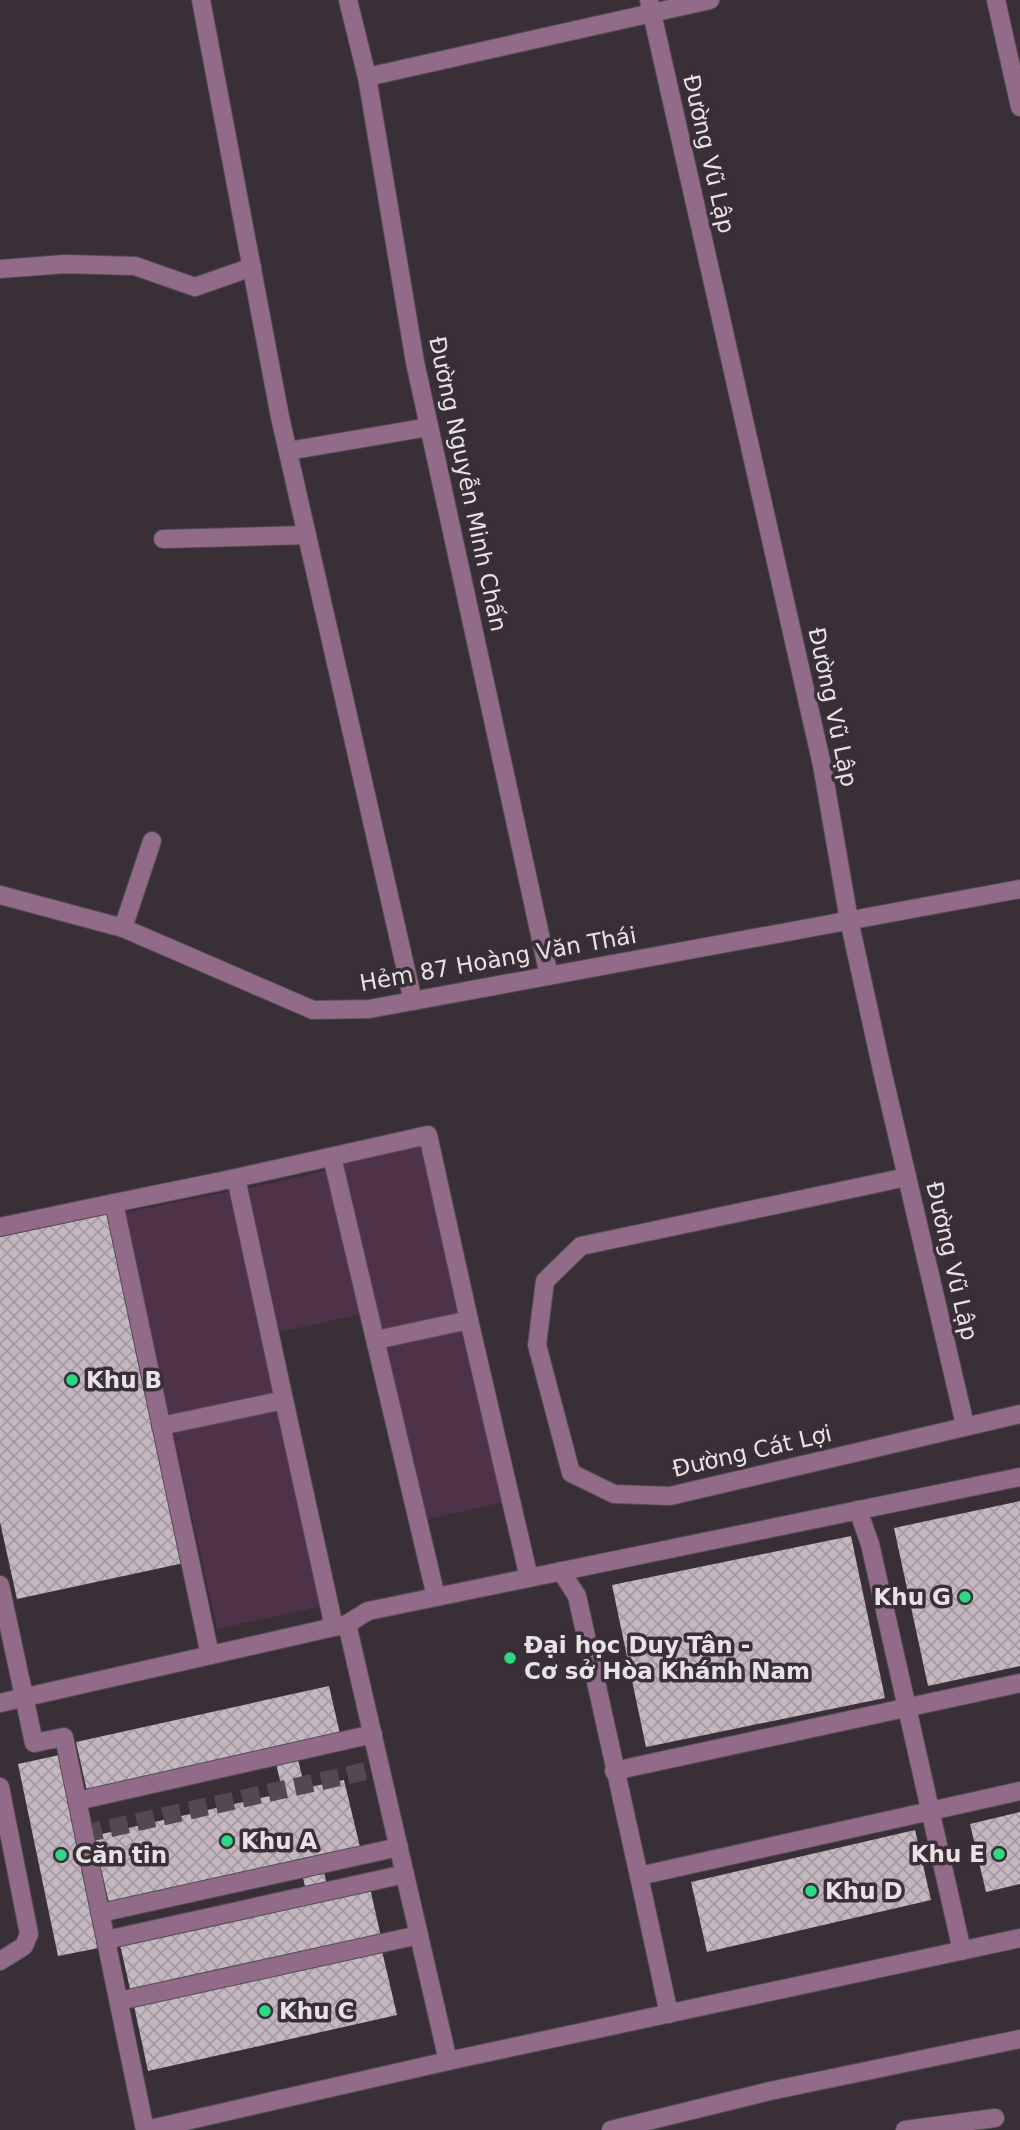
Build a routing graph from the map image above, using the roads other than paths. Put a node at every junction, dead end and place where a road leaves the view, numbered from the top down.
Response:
1 (201, 0) edge
2 (348, 0) edge
3 (710, 0) edge
4 (996, 0) edge
5 (651, 6) edge
6 (367, 77) junction
7 (1020, 107) edge
8 (252, 267) junction
9 (0, 269) edge
10 (429, 427) junction
11 (288, 450) junction
12 (307, 535) junction
13 (163, 539) dead end
14 (152, 841) dead end
15 (1020, 889) edge
16 (0, 895) edge
17 (849, 920) junction
18 (122, 928) junction
19 (549, 976) junction
20 (413, 1001) junction
21 (332, 1157) junction
22 (907, 1177) junction
23 (236, 1178) junction
24 (114, 1203) junction
25 (0, 1227) edge
26 (468, 1320) junction
27 (376, 1340) junction
28 (284, 1400) junction
29 (1020, 1413) edge
30 (965, 1425) junction
31 (161, 1426) junction
32 (1020, 1476) edge
33 (858, 1510) junction
34 (561, 1571) junction
35 (529, 1578) junction
36 (0, 1585) edge
37 (436, 1597) junction
38 (341, 1625) junction
39 (210, 1655) junction
40 (1020, 1683) edge
41 (24, 1697) junction
42 (0, 1703) edge
43 (907, 1706) junction
44 (373, 1734) junction
45 (614, 1771) junction
46 (0, 1787) edge
47 (1020, 1791) edge
48 (77, 1801) junction
49 (931, 1810) junction
50 (399, 1847) junction
51 (405, 1874) junction
52 (639, 1876) junction
53 (100, 1913) junction
54 (419, 1935) junction
55 (1020, 1938) edge
56 (106, 1940) junction
57 (962, 1951) junction
58 (0, 1961) edge
59 (119, 2001) junction
60 (669, 2014) junction
61 (1020, 2039) edge
62 (448, 2061) junction
63 (995, 2118) dead end
64 (146, 2130) edge
65 (611, 2130) edge
66 (905, 2130) edge

1 - 8 street
2 - 6 street, Đường Nguyễn Minh Chấn
3 - 5 street
4 - 7 street
5 - 6 street
5 - 17 street, Đường Vũ Lập
6 - 10 street, Đường Nguyễn Minh Chấn
8 - 9 street
8 - 11 street
10 - 11 street
10 - 19 street, Đường Nguyễn Minh Chấn
11 - 12 street
12 - 13 street
12 - 20 street
14 - 18 street
15 - 17 street, Hẻm 87 Hoàng Văn Thái
16 - 18 street, Hẻm 87 Hoàng Văn Thái
17 - 19 street, Hẻm 87 Hoàng Văn Thái
17 - 22 street, Đường Vũ Lập
18 - 20 street, Hẻm 87 Hoàng Văn Thái
19 - 20 street, Hẻm 87 Hoàng Văn Thái
21 - 23 street
21 - 26 street
21 - 27 street
22 - 30 street, Đường Vũ Lập
22 - 30 street, Đường Cát Lợi
23 - 24 street
23 - 28 street
24 - 25 street
24 - 31 street
26 - 27 street
26 - 35 street
27 - 37 street
28 - 31 street
28 - 38 street
29 - 30 street, Đường Cát Lợi
31 - 39 street
32 - 33 street
33 - 34 street
33 - 43 street
34 - 35 street
34 - 45 street
35 - 37 street
36 - 41 street
37 - 38 street
38 - 39 street
38 - 44 street
39 - 41 street
40 - 43 street
41 - 42 street
41 - 48 street
43 - 45 street
43 - 49 street
44 - 48 street
44 - 50 street
45 - 52 street
46 - 58 street
47 - 49 street
48 - 53 street
49 - 52 street
49 - 57 street
50 - 51 street
50 - 53 street
51 - 54 street
51 - 56 street
52 - 60 street
53 - 56 street
54 - 59 street
54 - 62 street
55 - 57 street
56 - 59 street
57 - 60 street
59 - 64 street
60 - 62 street
61 - 65 street
62 - 64 street
63 - 66 street

